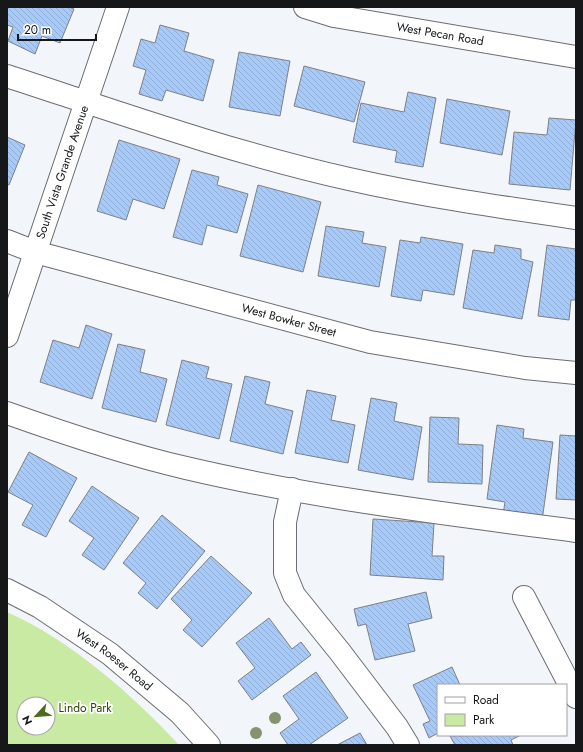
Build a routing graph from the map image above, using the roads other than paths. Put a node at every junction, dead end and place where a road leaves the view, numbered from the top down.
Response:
1 (118, 7) edge
2 (306, 7) edge
3 (576, 57) edge
4 (7, 76) edge
5 (86, 102) junction
6 (576, 218) edge
7 (7, 241) edge
8 (35, 252) junction
9 (7, 336) edge
10 (576, 373) edge
11 (7, 413) edge
12 (292, 489) junction
13 (576, 531) edge
14 (7, 590) edge
15 (524, 598) dead end
16 (576, 697) edge
17 (209, 745) edge
18 (408, 745) edge

1 - 5 street, South Vista Grande Avenue
2 - 3 street, West Pecan Road
4 - 5 street
5 - 6 street
5 - 8 street, South Vista Grande Avenue
7 - 8 street, West Bowker Street
8 - 9 street, South Vista Grande Avenue
8 - 10 street, West Bowker Street
11 - 12 street
12 - 13 street
12 - 18 street
14 - 17 street, West Roeser Road
15 - 16 street

